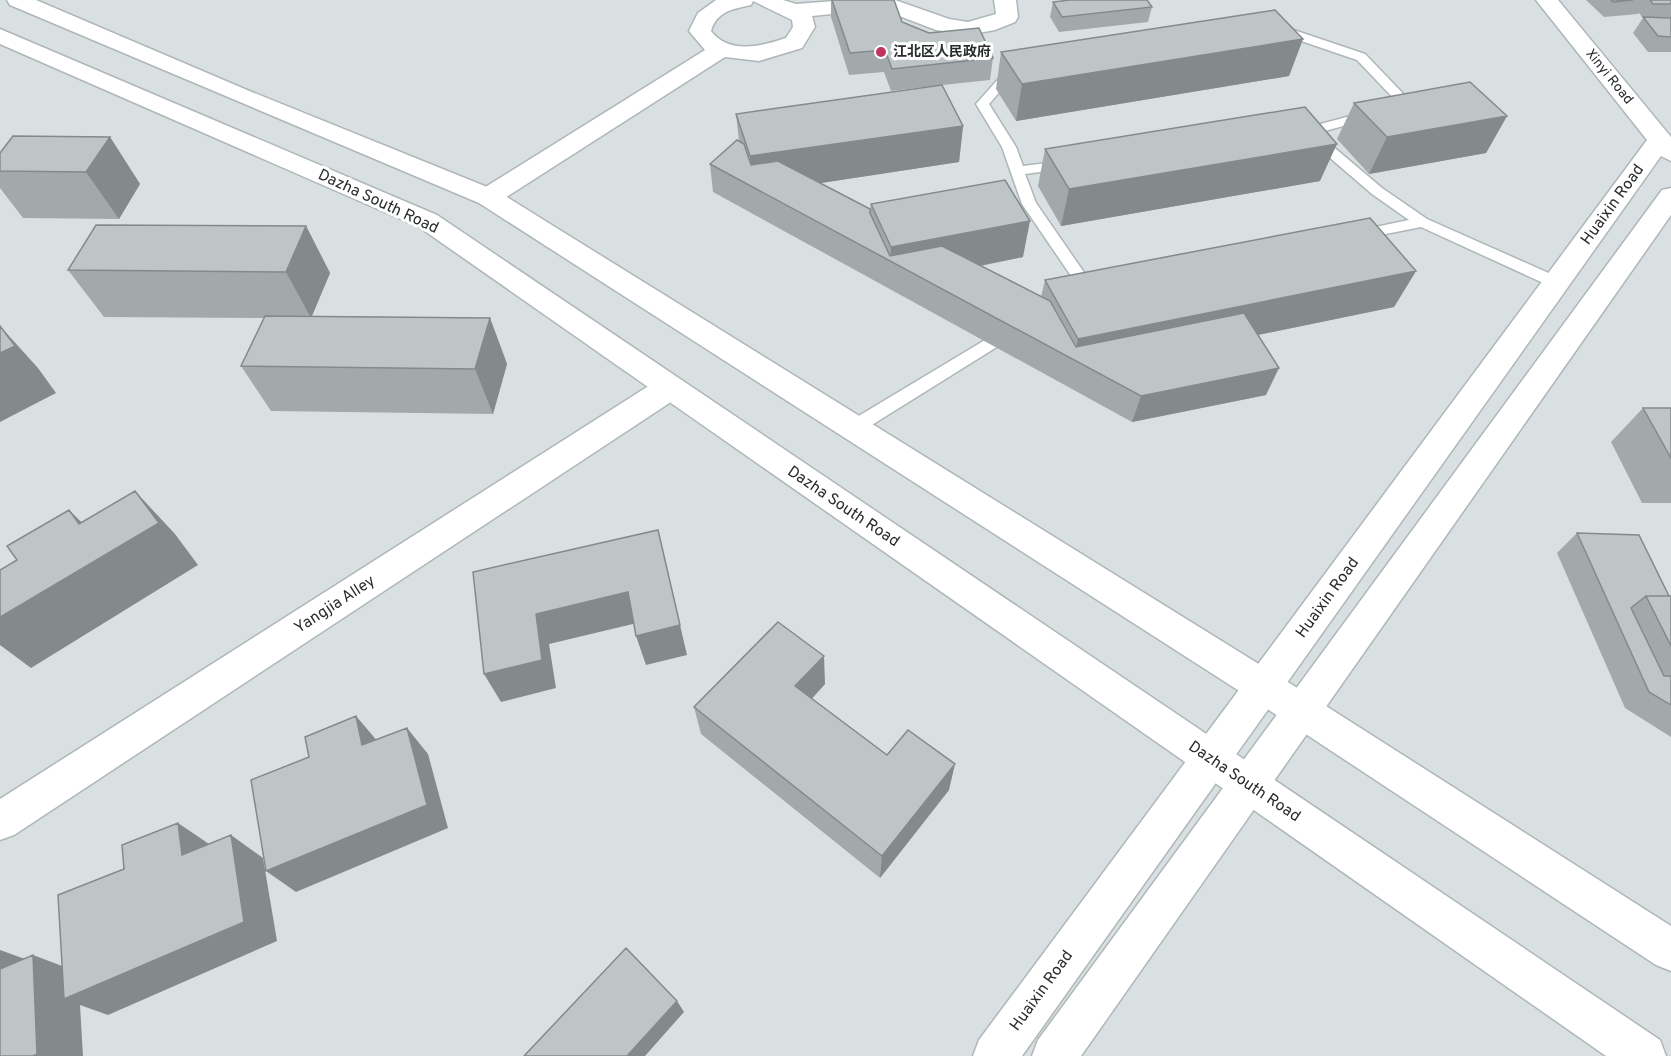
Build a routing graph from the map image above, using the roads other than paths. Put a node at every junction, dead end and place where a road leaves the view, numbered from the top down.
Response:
1 (18, 0) edge
2 (743, 0) edge
3 (763, 0) edge
4 (1005, 0) edge
5 (1547, 0) edge
6 (883, 2) edge
7 (794, 11) junction
8 (1264, 29) edge
9 (0, 36) edge
10 (721, 50) junction
11 (1026, 65) edge
12 (1665, 146) edge
13 (1075, 163) edge
14 (1017, 171) junction
15 (1671, 196) edge
16 (488, 197) junction
17 (1422, 222) junction
18 (1340, 237) edge
19 (1557, 283) junction
20 (1085, 286) edge
21 (1024, 322) edge
22 (669, 388) junction
23 (854, 428) junction
24 (1263, 686) junction
25 (1302, 711) junction
26 (1210, 760) junction
27 (1249, 784) junction
28 (0, 822) edge
29 (1671, 950) edge
30 (995, 1056) edge
31 (1054, 1056) edge
32 (1644, 1056) edge

1 - 16 street
2 - 10 street
3 - 7 street
4 - 6 street
5 - 12 street, Xinyi Road
6 - 7 street
7 - 10 street
8 - 17 lane
9 - 22 street, Dazha South Road
10 - 16 street
11 - 14 lane
12 - 19 street, Huaixin Road
13 - 14 lane
14 - 20 lane
15 - 25 street
16 - 23 street
17 - 18 lane
17 - 19 lane
19 - 24 street, Huaixin Road
21 - 23 lane
22 - 26 street, Dazha South Road
22 - 28 street, Yangjia Alley
23 - 24 street
24 - 25 street
24 - 26 street, Huaixin Road
25 - 27 street
25 - 29 street
26 - 27 street, Dazha South Road
26 - 30 street, Huaixin Road
27 - 31 street
27 - 32 street, Dazha South Road

